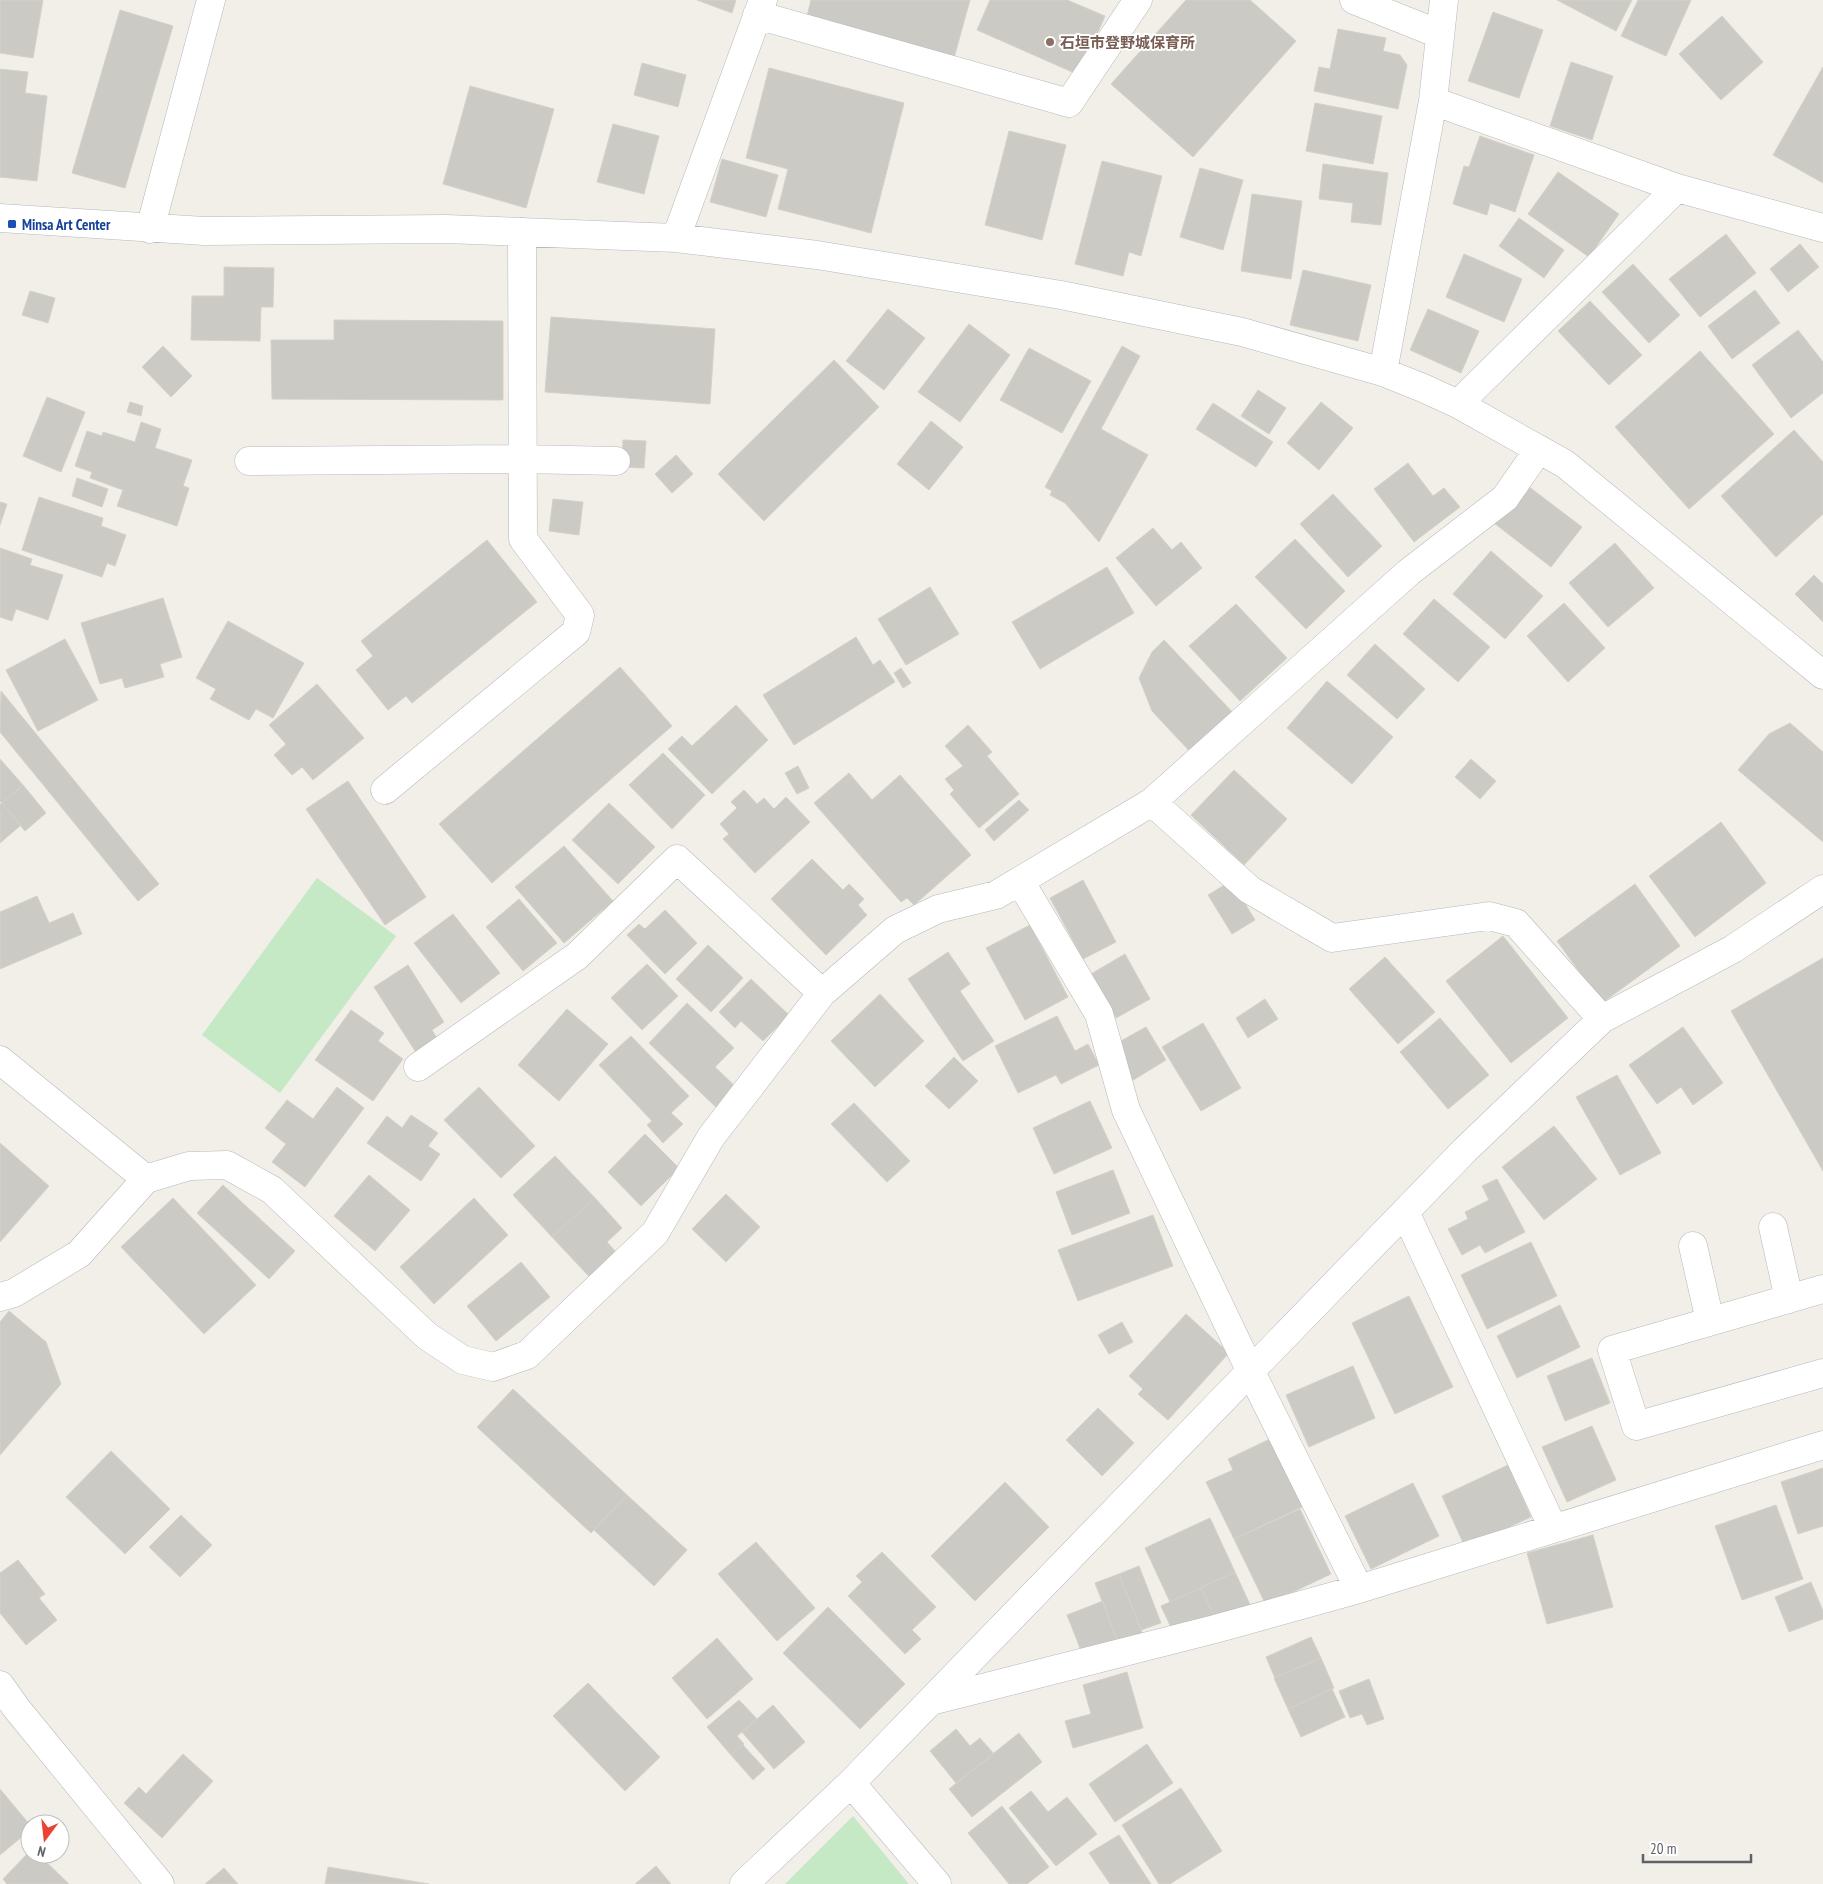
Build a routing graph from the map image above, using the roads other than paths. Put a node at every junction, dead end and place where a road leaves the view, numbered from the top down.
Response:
1 (211, 0) edge
2 (1138, 0) edge
3 (1354, 0) edge
4 (1444, 0) edge
5 (760, 8) edge
6 (1439, 34) junction
7 (1433, 101) junction
8 (1677, 188) junction
9 (0, 218) edge
10 (1823, 228) edge
11 (150, 229) junction
12 (522, 232) junction
13 (676, 238) junction
14 (1384, 372) junction
15 (1458, 404) junction
16 (1539, 449) junction
17 (523, 459) junction
18 (616, 461) dead end
19 (249, 462) dead end
20 (1823, 676) edge
21 (385, 790) dead end
22 (1152, 802) junction
23 (1020, 882) junction
24 (1823, 889) edge
25 (822, 993) junction
26 (1602, 1019) junction
27 (0, 1060) edge
28 (418, 1067) dead end
29 (146, 1179) junction
30 (1405, 1212) junction
31 (1773, 1227) dead end
32 (1694, 1246) dead end
33 (1823, 1289) edge
34 (0, 1296) edge
35 (1789, 1298) junction
36 (1710, 1322) junction
37 (1251, 1372) junction
38 (1823, 1373) edge
39 (1823, 1445) edge
40 (1553, 1528) junction
41 (1359, 1589) junction
42 (0, 1685) edge
43 (931, 1701) junction
44 (851, 1783) junction
45 (160, 1884) edge
46 (744, 1884) edge
47 (937, 1884) edge

1 - 11 street
2 - 5 street
3 - 6 street
4 - 6 street
5 - 13 street
6 - 7 street
7 - 8 street
7 - 14 street
8 - 10 street
8 - 15 street
9 - 11 street
11 - 12 street
12 - 13 street
12 - 17 street
13 - 14 street
14 - 15 street
15 - 16 street
16 - 20 street
16 - 22 street
17 - 18 street
17 - 19 street
17 - 21 street
22 - 23 street
22 - 26 street
23 - 25 street
23 - 37 street
24 - 26 street
25 - 28 street
25 - 29 street
26 - 30 street
27 - 29 street
29 - 34 street
30 - 37 street
30 - 40 street
31 - 35 street
32 - 36 street
33 - 35 street
35 - 36 street
36 - 38 street
37 - 41 street
37 - 43 street
39 - 40 street
40 - 41 street
41 - 43 street
42 - 45 street
43 - 44 street
44 - 46 street
44 - 47 street

